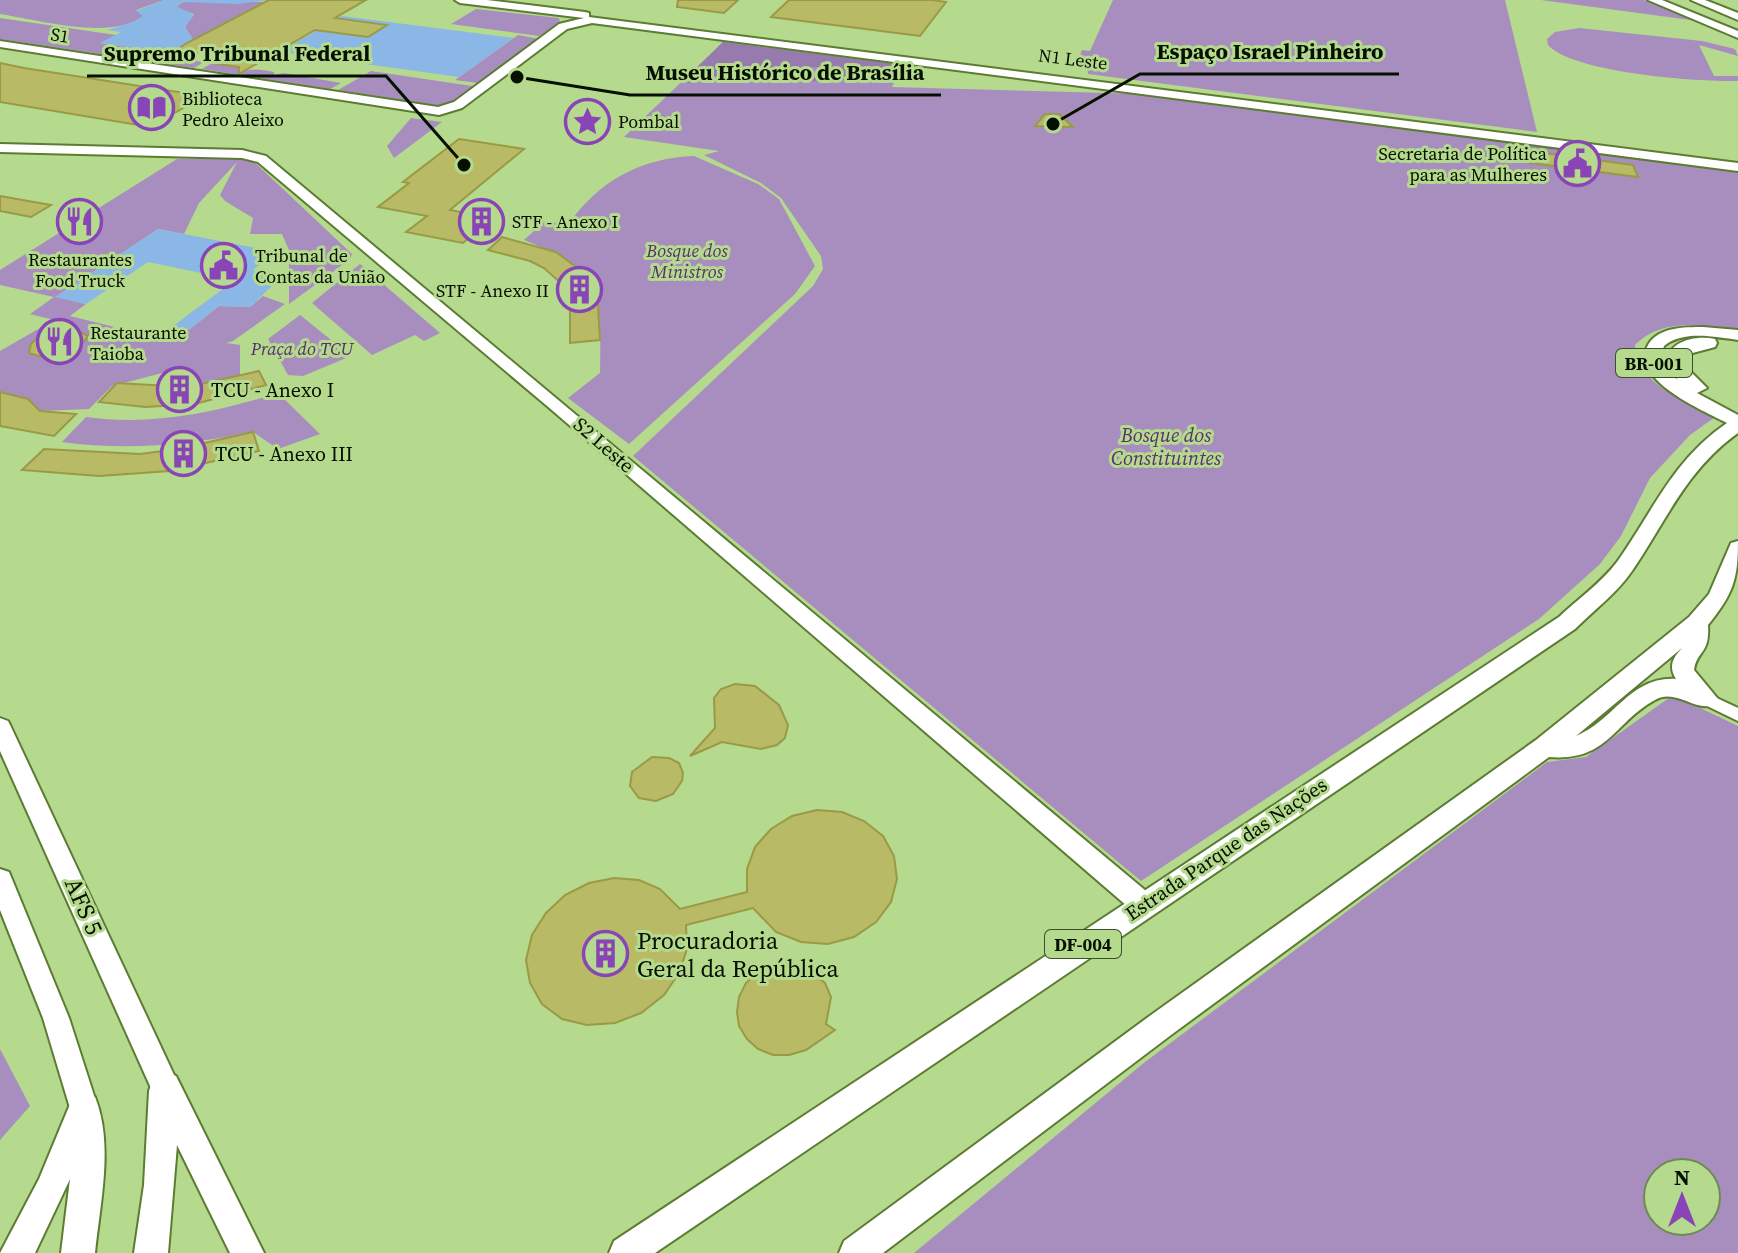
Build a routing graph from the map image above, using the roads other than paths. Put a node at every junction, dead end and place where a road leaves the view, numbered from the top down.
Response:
1 (460, 0) edge
2 (1653, 0) edge
3 (1696, 0) edge
4 (547, 11) junction
5 (1700, 19) junction
6 (1738, 20) edge
7 (563, 26) junction
8 (1738, 35) edge
9 (0, 44) edge
10 (0, 148) edge
11 (1738, 165) edge
12 (1738, 335) edge
13 (1738, 348) edge
14 (1738, 410) edge
15 (1733, 426) edge
16 (1738, 548) edge
17 (1728, 593) edge
18 (1697, 623) junction
19 (1706, 699) junction
20 (1738, 715) edge
21 (0, 727) edge
22 (1545, 747) junction
23 (0, 880) edge
24 (1143, 904) junction
25 (165, 1087) junction
26 (84, 1108) junction
27 (918, 1210) junction
28 (17, 1253) edge
29 (78, 1253) edge
30 (151, 1253) edge
31 (247, 1253) edge
32 (626, 1253) edge
33 (856, 1253) edge
34 (883, 1253) edge

1 - 4 highway, N1 Leste
2 - 5 highway
3 - 6 highway
4 - 7 highway
4 - 11 highway, N1 Leste
5 - 6 highway
5 - 8 highway
7 - 9 highway, S1
7 - 11 highway, N1 Leste
10 - 24 main road, S2 Leste
12 - 15 highway, BR-001
13 - 14 highway, BR-001
15 - 24 highway, Estrada Parque das Nações / DF-004
16 - 17 highway
17 - 18 highway
18 - 19 highway
18 - 22 highway
19 - 20 street
19 - 22 highway
21 - 25 main road, AFS 5
22 - 27 highway
23 - 26 main road
24 - 32 highway, Estrada Parque das Nações / DF-004
25 - 30 highway
25 - 31 highway
26 - 28 highway
26 - 29 highway
27 - 33 highway
27 - 34 highway

